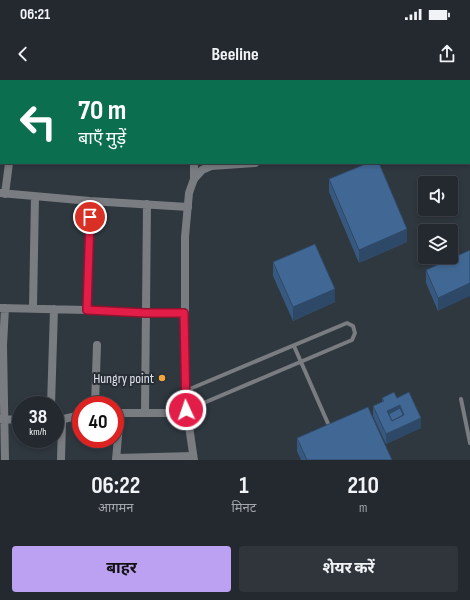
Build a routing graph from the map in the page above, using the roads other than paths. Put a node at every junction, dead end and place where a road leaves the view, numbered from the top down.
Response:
1 (9, 164) edge
2 (194, 164) edge
3 (240, 164) edge
4 (194, 179) junction
5 (2, 194) edge
6 (35, 197) junction
7 (90, 201) junction
8 (147, 204) junction
9 (188, 207) junction
10 (2, 308) edge
11 (33, 308) junction
12 (54, 309) junction
13 (87, 310) junction
14 (146, 313) junction
15 (184, 313) junction
16 (98, 345) dead end
17 (294, 346) junction
18 (300, 362) junction
19 (185, 391) junction
20 (51, 396) edge
21 (95, 396) edge
22 (462, 398) dead end
23 (186, 412) junction
24 (124, 413) edge
25 (145, 413) junction
26 (2, 419) edge
27 (12, 420) edge
28 (330, 428) edge
29 (470, 443) edge
30 (60, 448) edge
31 (116, 448) edge
32 (194, 458) edge
33 (116, 459) edge
34 (150, 459) edge
35 (5, 460) edge
36 (61, 460) edge

1 - 5 street
2 - 4 street
3 - 4 street
4 - 9 street
5 - 6 street
6 - 7 street
6 - 11 street
7 - 8 street
7 - 13 street
8 - 9 street
8 - 14 street
9 - 15 street
10 - 11 street
10 - 26 street
11 - 12 street
12 - 13 street
12 - 20 street
13 - 14 street
14 - 15 street
14 - 25 street
15 - 19 street
16 - 21 street
17 - 18 lane
17 - 18 lane
17 - 19 lane
18 - 23 lane
18 - 28 lane
19 - 23 street
22 - 29 lane
23 - 25 street
23 - 32 street
24 - 25 street
26 - 27 street
26 - 35 street
30 - 36 street
31 - 33 street
32 - 34 street
33 - 34 street

